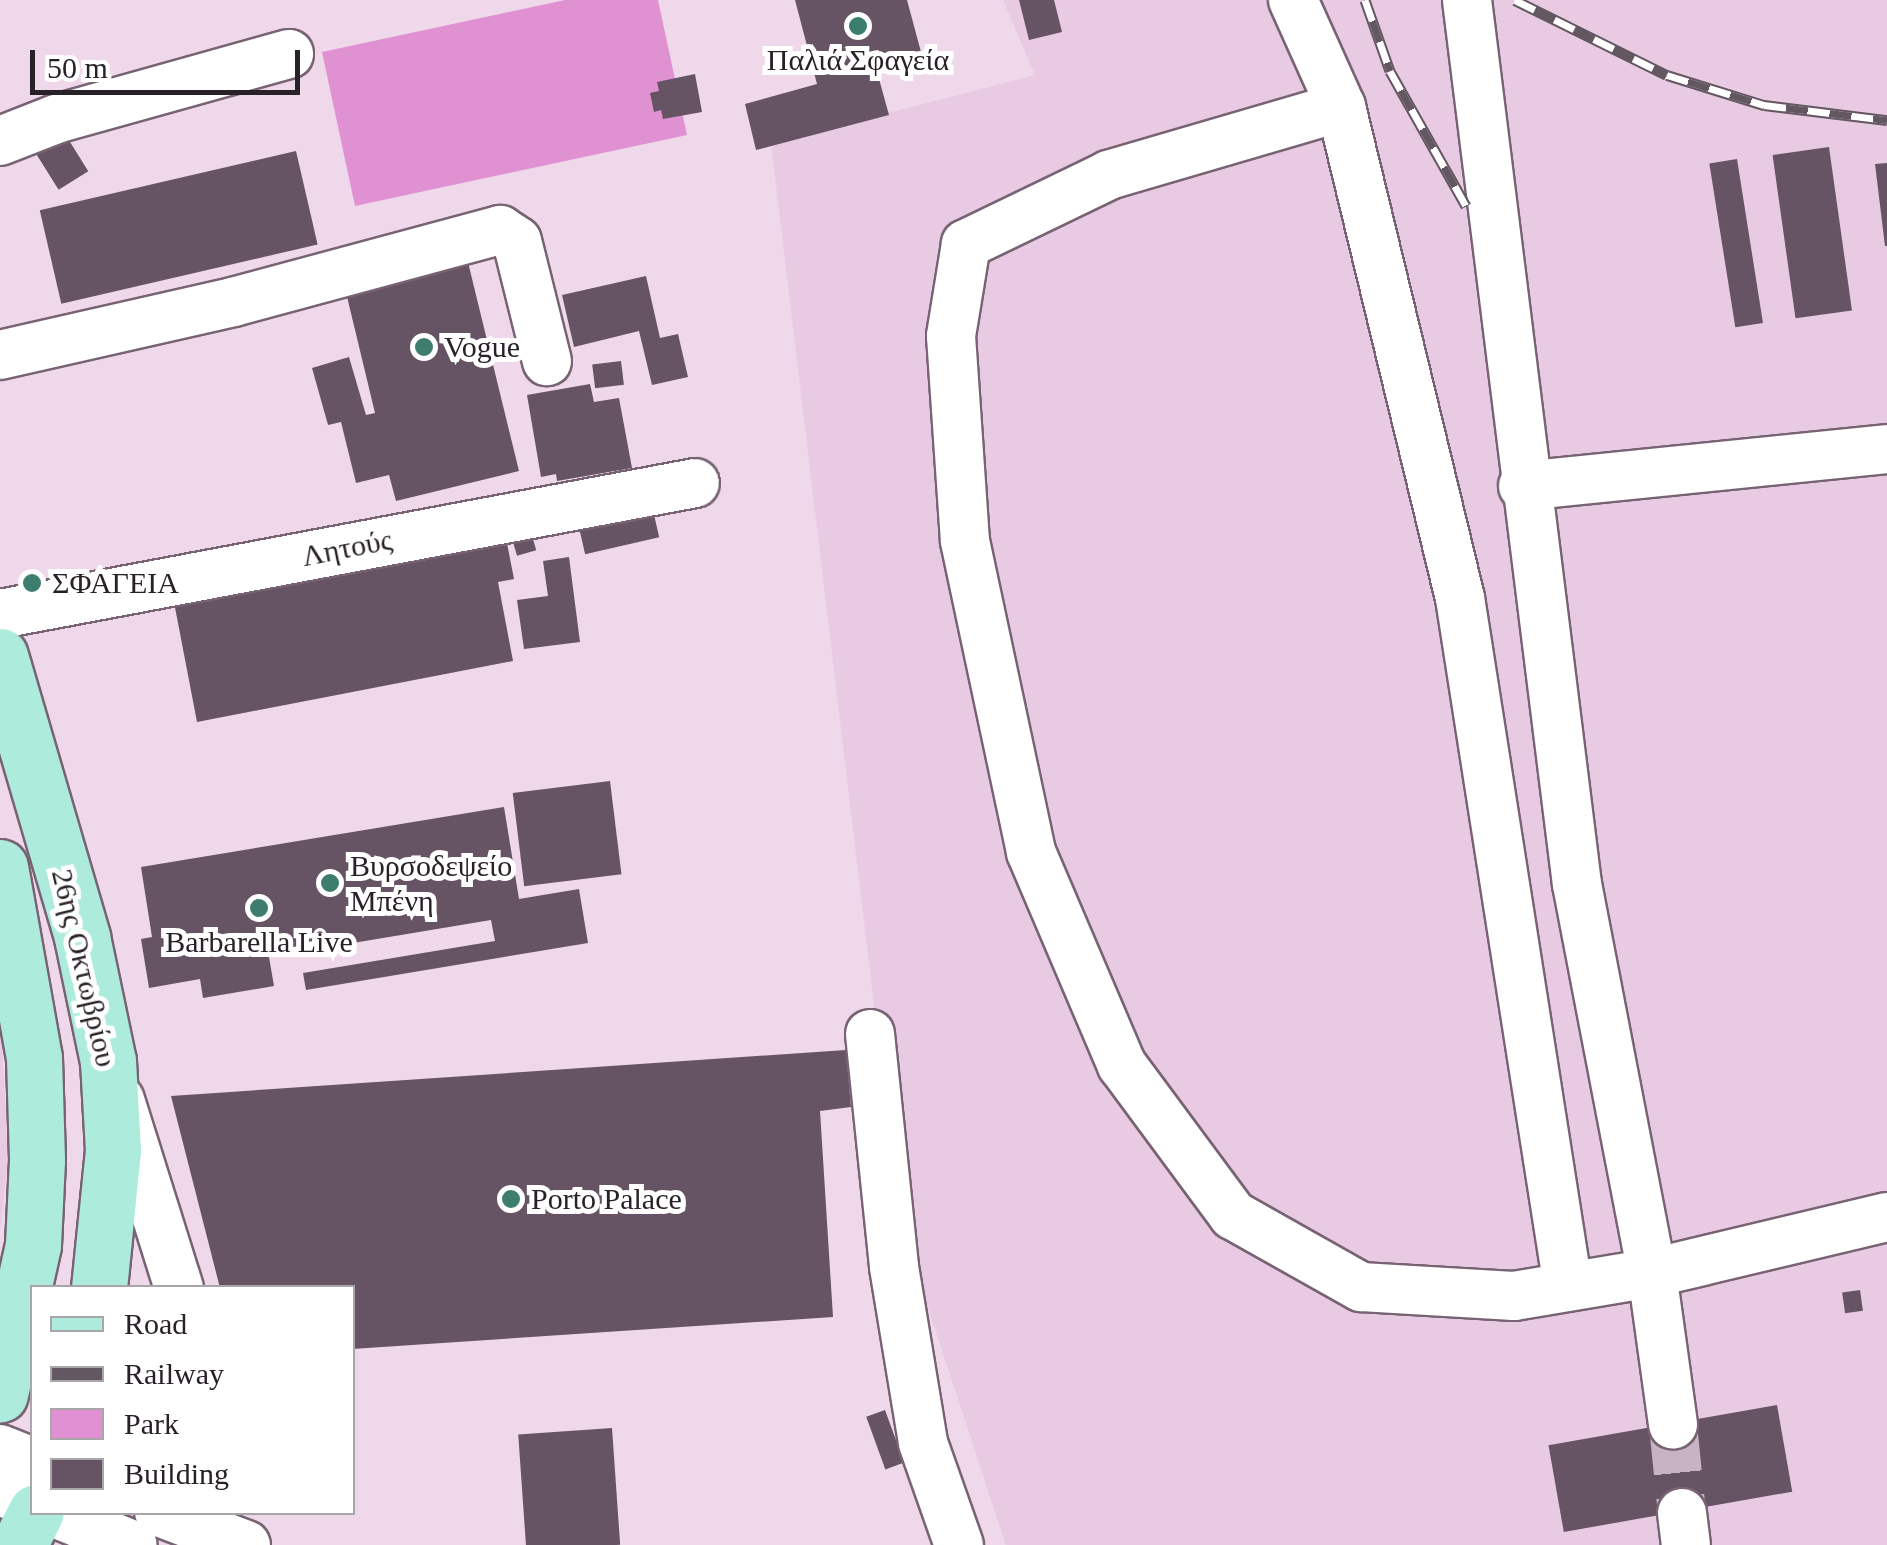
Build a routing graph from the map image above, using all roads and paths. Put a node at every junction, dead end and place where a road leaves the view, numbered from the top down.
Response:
1 (1293, 0) edge
2 (1467, 0) edge
3 (289, 54) dead end
4 (1341, 107) junction
5 (0, 141) edge
6 (0, 355) edge
7 (546, 362) dead end
8 (1887, 449) edge
9 (695, 482) dead end
10 (1524, 486) junction
11 (0, 614) edge
12 (0, 656) edge
13 (0, 867) edge
14 (8, 944) edge
15 (870, 1034) dead end
16 (108, 1060) junction
17 (1887, 1217) edge
18 (1652, 1273) junction
19 (98, 1285) edge
20 (177, 1285) edge
21 (1568, 1287) junction
22 (0, 1394) edge
23 (1672, 1425) tunnel mouth
24 (0, 1449) edge
25 (30, 1461) edge
26 (0, 1491) edge
27 (30, 1503) edge
28 (35, 1515) edge
29 (59, 1515) edge
30 (168, 1515) edge
31 (245, 1515) edge
32 (20, 1545) edge
33 (133, 1545) edge
34 (250, 1545) edge
35 (959, 1545) edge

1 - 4 street
2 - 10 street
3 - 5 street
4 - 21 street
4 - 21 street
6 - 7 street
8 - 10 street
9 - 11 street, Λητούς
10 - 18 street
12 - 16 main road, 26ης Οκτωβρίου
13 - 14 main road, 26ης Οκτωβρίου
14 - 22 main road, 26ης Οκτωβρίου
15 - 35 street
16 - 19 main road, 26ης Οκτωβρίου
16 - 20 street
17 - 18 street
18 - 21 street
18 - 23 street
24 - 25 street
26 - 27 street
28 - 32 main road
29 - 33 street
30 - 34 street
31 - 34 street

